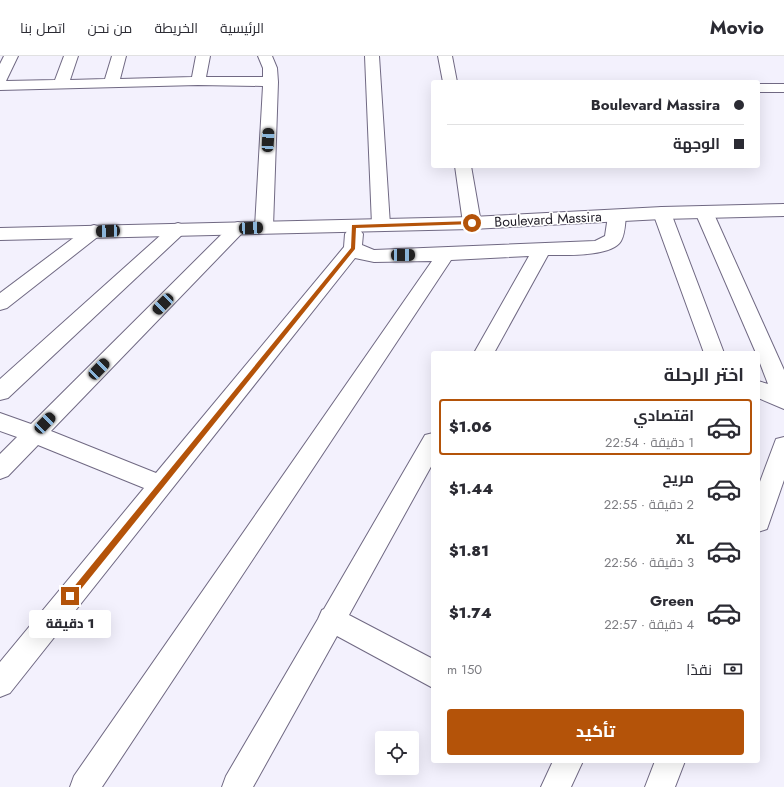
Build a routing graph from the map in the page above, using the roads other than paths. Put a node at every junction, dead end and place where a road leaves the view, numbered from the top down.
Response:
1 (11, 56) edge
2 (71, 56) edge
3 (119, 56) edge
4 (203, 56) edge
5 (265, 56) edge
6 (372, 56) edge
7 (446, 56) edge
8 (0, 79) edge
9 (450, 80) edge
10 (198, 81) junction
11 (271, 82) junction
12 (111, 83) junction
13 (61, 84) junction
14 (0, 86) edge
15 (760, 88) edge
16 (784, 88) edge
17 (463, 168) edge
18 (784, 210) edge
19 (704, 212) junction
20 (662, 213) junction
21 (617, 216) junction
22 (472, 223) junction
23 (381, 225) junction
24 (264, 227) junction
25 (238, 228) junction
26 (178, 229) junction
27 (94, 231) junction
28 (0, 234) edge
29 (354, 237) junction
30 (542, 250) junction
31 (446, 254) junction
32 (0, 303) edge
33 (485, 351) edge
34 (713, 351) edge
35 (760, 390) edge
36 (0, 392) edge
37 (784, 399) edge
38 (0, 422) edge
39 (34, 434) junction
40 (431, 445) edge
41 (784, 446) edge
42 (0, 469) edge
43 (161, 485) junction
44 (760, 515) edge
45 (331, 619) junction
46 (431, 673) edge
47 (0, 683) edge
48 (567, 763) edge
49 (669, 763) edge
50 (85, 787) edge
51 (237, 787) edge
52 (556, 787) edge
53 (660, 787) edge

1 - 8 street
2 - 13 street
3 - 12 street
4 - 10 street
5 - 11 street
6 - 23 street
7 - 9 street
10 - 11 street
10 - 12 street
11 - 24 street
12 - 13 street
13 - 14 street
15 - 16 street
17 - 22 street
18 - 19 street, Boulevard Massira
19 - 20 street, Boulevard Massira
19 - 37 street
20 - 21 street, Boulevard Massira
20 - 34 street
21 - 22 street, Boulevard Massira
21 - 30 street
22 - 23 street, Boulevard Massira
23 - 29 street, Boulevard Massira
24 - 25 street, Boulevard Massira
24 - 29 street, Boulevard Massira
25 - 26 street, Boulevard Massira
25 - 39 street
26 - 27 street, Boulevard Massira
26 - 36 street
27 - 28 street, Boulevard Massira
27 - 32 street
29 - 31 street
29 - 43 street
30 - 31 street
30 - 33 street
31 - 50 street
35 - 37 street
38 - 39 street
39 - 42 street
39 - 43 street
40 - 45 street
41 - 44 street
43 - 47 street
45 - 46 street
45 - 51 street
48 - 52 street
49 - 53 street

